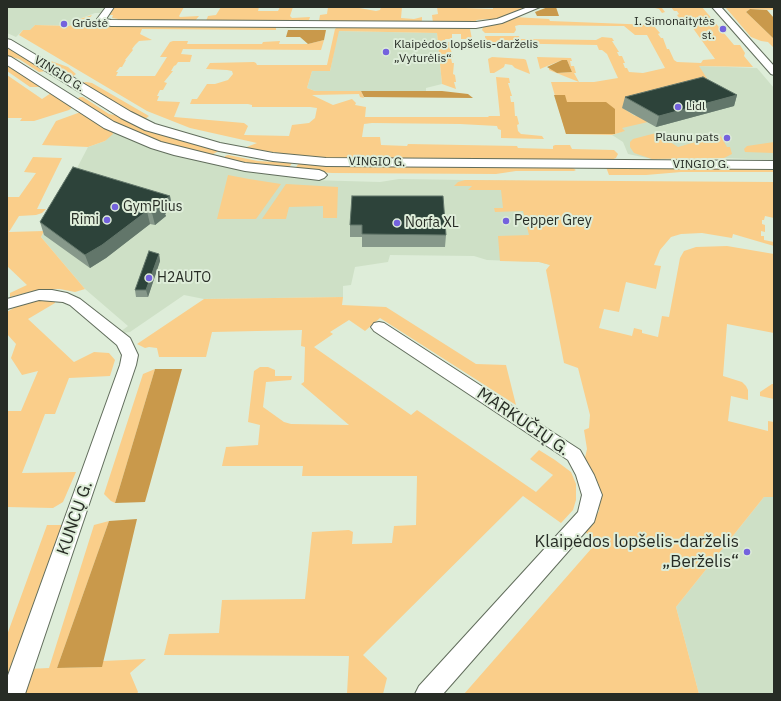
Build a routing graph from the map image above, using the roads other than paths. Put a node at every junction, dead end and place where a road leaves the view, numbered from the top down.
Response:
1 (110, 7) edge
2 (536, 7) edge
3 (716, 7) edge
4 (7, 42) edge
5 (7, 60) edge
6 (55, 71) junction
7 (774, 72) edge
8 (34, 78) junction
9 (86, 91) junction
10 (65, 98) junction
11 (234, 150) junction
12 (220, 161) junction
13 (577, 164) junction
14 (774, 165) edge
15 (570, 178) junction
16 (774, 178) edge
17 (7, 304) edge
18 (379, 327) dead end
19 (14, 694) edge
20 (427, 694) edge

1 - 2 street
3 - 7 street
4 - 6 main road, VINGIO G.
5 - 8 main road, VINGIO G.
6 - 8 main road
6 - 9 main road, VINGIO G.
8 - 10 main road, VINGIO G.
9 - 10 main road
9 - 11 main road, VINGIO G.
10 - 12 main road, VINGIO G.
11 - 12 main road
11 - 13 main road, VINGIO G.
12 - 15 main road, VINGIO G.
13 - 14 main road, VINGIO G.
13 - 15 main road
15 - 16 main road, VINGIO G.
17 - 19 street, KUNCŲ G.
18 - 20 street, MARKUČIŲ G.

